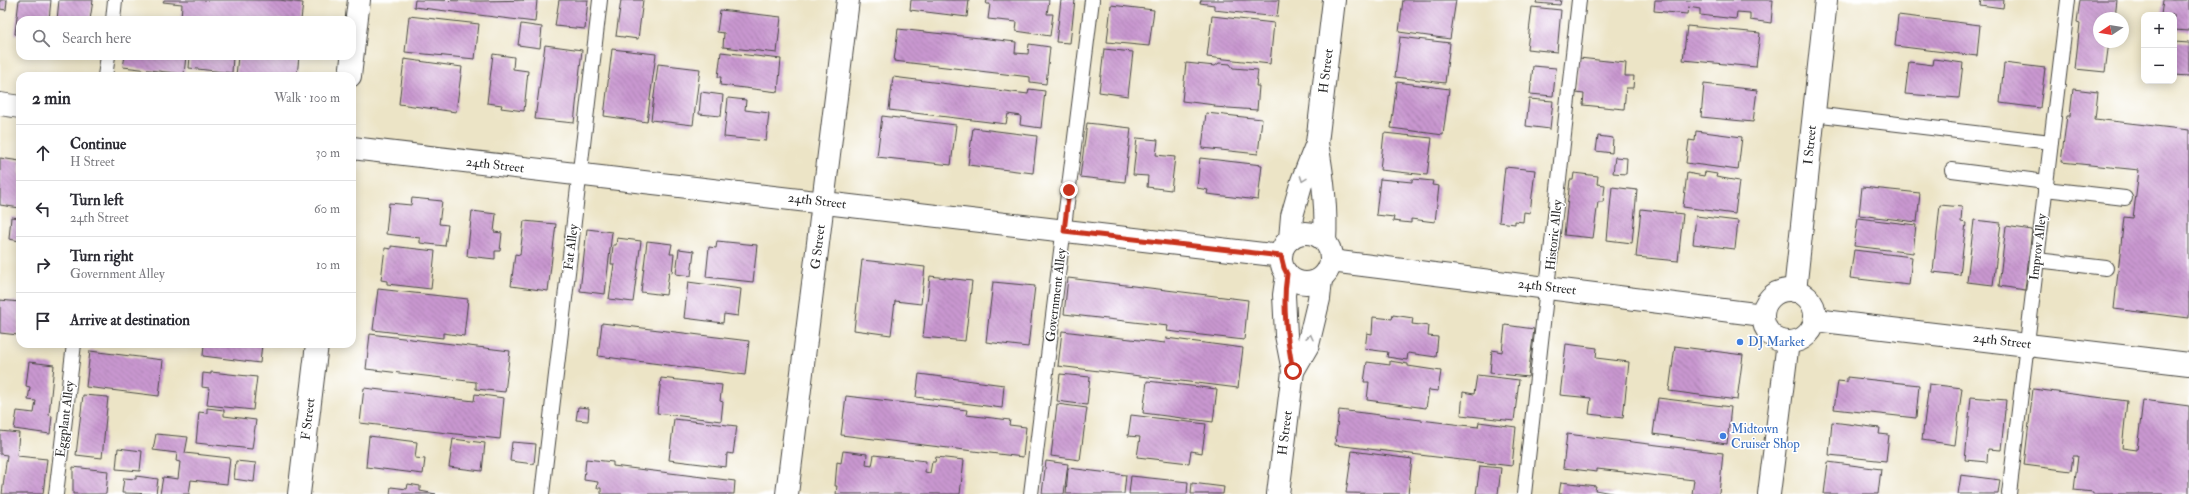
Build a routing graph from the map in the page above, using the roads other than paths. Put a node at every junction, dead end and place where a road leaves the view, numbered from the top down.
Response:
1 (115, 0) edge
2 (359, 0) edge
3 (600, 0) edge
4 (848, 0) edge
5 (1092, 0) edge
6 (1334, 0) edge
7 (1579, 0) edge
8 (1826, 0) edge
9 (2068, 0) edge
10 (113, 16) edge
11 (356, 25) edge
12 (108, 60) edge
13 (352, 60) edge
14 (106, 72) edge
15 (350, 72) edge
16 (0, 104) edge
17 (16, 106) edge
18 (1813, 114) junction
19 (2051, 142) junction
20 (1317, 143) junction
21 (356, 148) edge
22 (1952, 170) dead end
23 (579, 175) junction
24 (2045, 186) junction
25 (2125, 198) dead end
26 (824, 201) junction
27 (1064, 231) junction
28 (1286, 256) junction
29 (1326, 260) junction
30 (2037, 260) junction
31 (2106, 268) dead end
32 (1548, 287) junction
33 (1795, 291) junction
34 (1763, 315) junction
35 (1815, 320) junction
36 (1788, 342) junction
37 (2026, 344) junction
38 (74, 348) edge
39 (317, 348) edge
40 (2189, 364) edge
41 (1293, 371) junction
42 (56, 494) edge
43 (299, 494) edge
44 (542, 494) edge
45 (787, 494) edge
46 (1031, 494) edge
47 (1278, 494) edge
48 (1524, 494) edge
49 (1769, 494) edge
50 (2009, 494) edge

1 - 10 lane
2 - 11 street
3 - 23 lane, Fat Alley
4 - 26 street, G Street
5 - 27 lane, Government Alley
6 - 20 street, H Street
7 - 32 lane, Historic Alley
8 - 18 street, I Street
9 - 19 lane, Improv Alley
12 - 14 lane
13 - 15 street
16 - 17 street
18 - 19 lane
18 - 33 street, I Street
19 - 24 lane, Improv Alley
20 -> 28 street, H Street
20 - 29 street, H Street
21 - 23 street, 24th Street
22 - 24 lane
23 - 26 street, 24th Street
23 - 44 lane, Fat Alley
24 - 25 lane
24 - 30 lane, Improv Alley
26 - 27 street, 24th Street
26 - 45 street, G Street
27 - 28 street, 24th Street
27 - 46 lane, Government Alley
28 - 29 street
28 - 29 street
28 - 41 street, H Street
29 - 32 street, 24th Street
41 -> 29 street, H Street
30 - 31 lane
30 - 37 lane, Improv Alley
32 - 34 street, 24th Street
32 - 48 lane, Historic Alley
33 - 34 street
33 - 35 street
34 - 36 street
35 - 36 street
35 - 37 street, 24th Street
36 - 49 street
37 - 40 street, 24th Street
37 - 50 lane, Improv Alley
38 - 42 lane, Eggplant Alley
39 - 43 street, F Street
41 - 47 street, H Street

